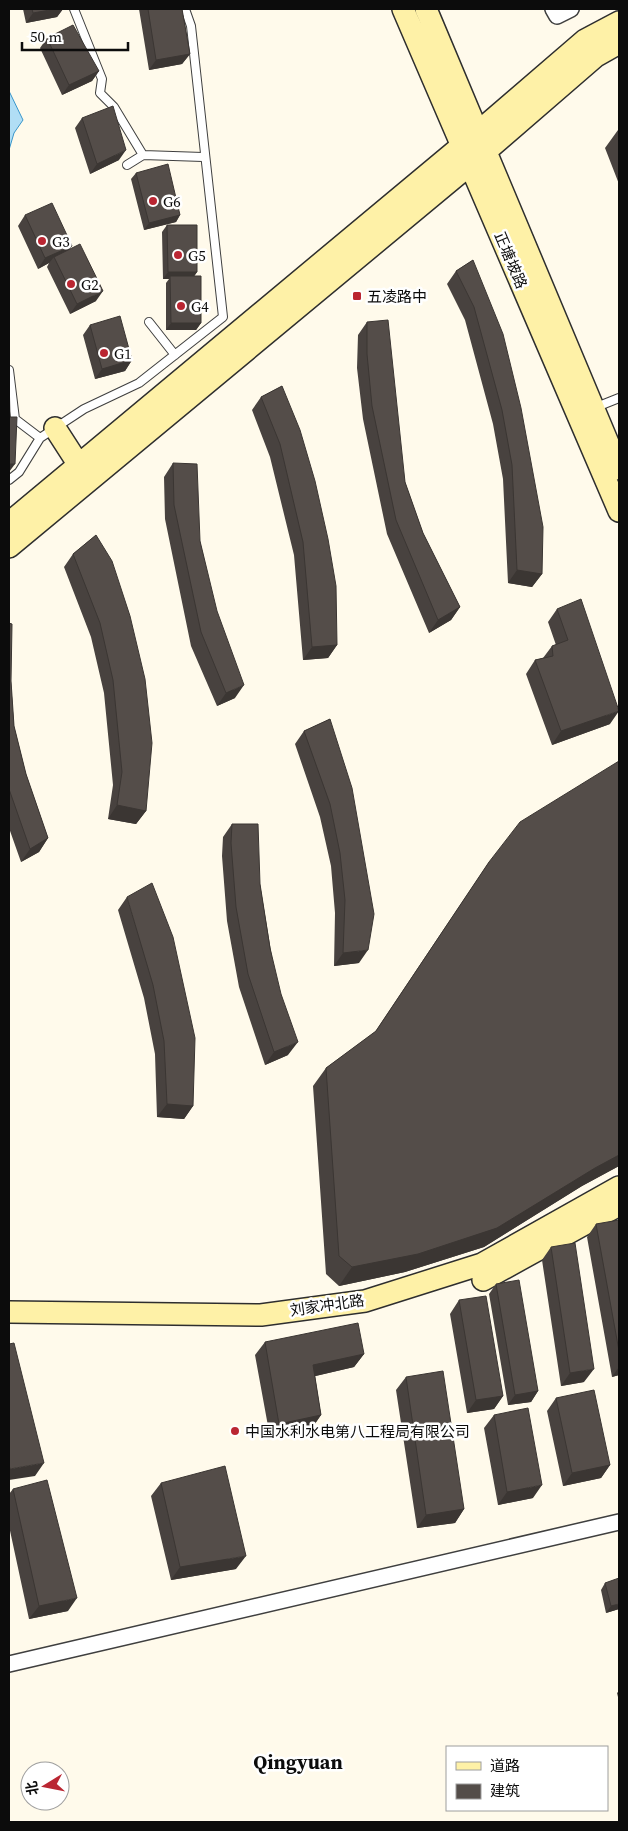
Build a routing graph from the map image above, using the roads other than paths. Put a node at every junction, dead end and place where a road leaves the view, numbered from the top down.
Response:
1 (74, 9) edge
2 (185, 9) edge
3 (402, 9) edge
4 (426, 9) edge
5 (553, 9) edge
6 (571, 9) edge
7 (619, 22) edge
8 (619, 43) edge
9 (473, 149) junction
10 (143, 155) junction
11 (204, 157) junction
12 (127, 164) dead end
13 (149, 322) dead end
14 (175, 355) junction
15 (9, 370) edge
16 (619, 398) edge
17 (594, 408) junction
18 (47, 433) junction
19 (619, 469) edge
20 (83, 473) junction
21 (9, 480) edge
22 (619, 511) edge
23 (9, 523) edge
24 (9, 548) edge
25 (619, 1187) edge
26 (619, 1205) edge
27 (9, 1312) edge
28 (9, 1327) edge
29 (619, 1522) edge
30 (9, 1664) edge

1 - 10 lane
2 - 11 lane
3 - 9 street, 正塘坡路
4 - 9 street, 正塘坡路
5 - 6 street
7 - 9 street
8 - 9 street
9 - 17 street, 正塘坡路
9 - 20 street
9 - 22 street, 正塘坡路
10 - 11 lane
10 - 12 lane
11 - 14 lane
13 - 14 lane
14 - 18 lane
15 - 18 lane
16 - 17 lane
17 - 19 street, 正塘坡路
18 - 20 street
18 - 21 lane
20 - 23 street
20 - 24 street
25 - 27 street, 刘家冲北路
26 - 28 street, 刘家冲北路
29 - 30 street

